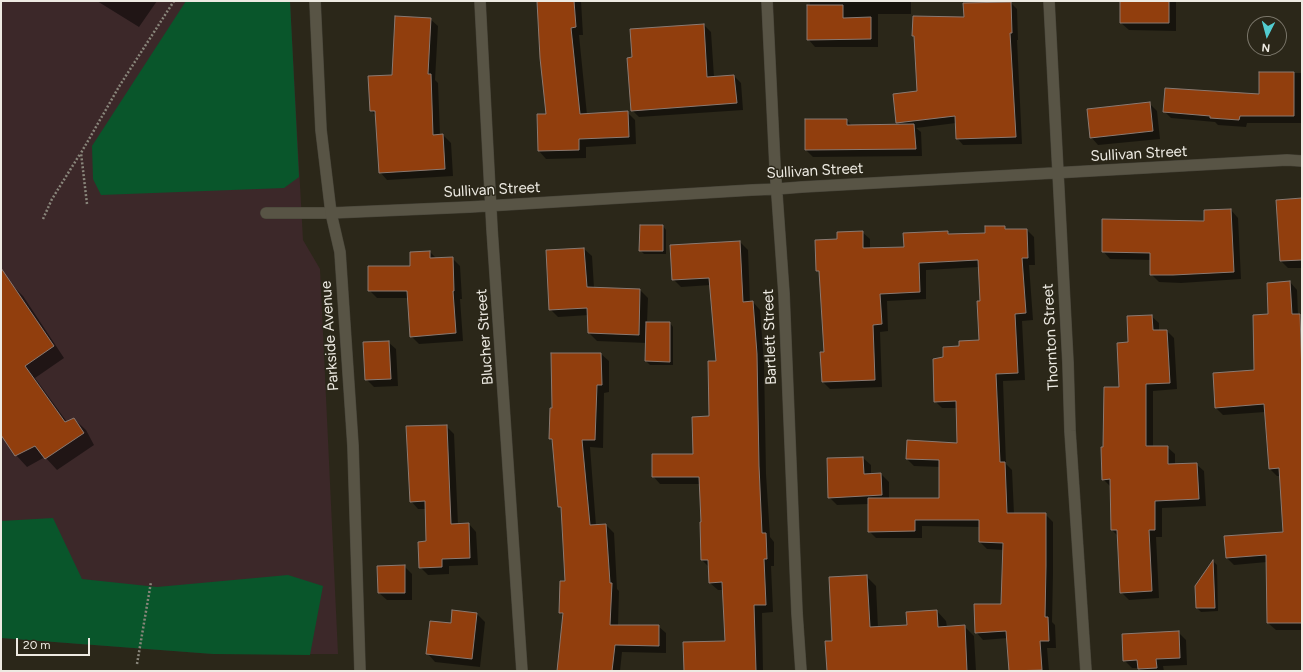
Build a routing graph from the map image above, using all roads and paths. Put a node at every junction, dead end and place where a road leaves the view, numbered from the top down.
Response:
1 (174, 1) edge
2 (315, 1) edge
3 (480, 1) edge
4 (767, 1) edge
5 (1048, 1) edge
6 (81, 153) junction
7 (1302, 161) edge
8 (1058, 173) junction
9 (777, 189) junction
10 (87, 204) dead end
11 (491, 205) junction
12 (266, 213) dead end
13 (331, 213) junction
14 (43, 219) dead end
15 (151, 582) dead end
16 (138, 664) dead end
17 (360, 671) edge
18 (522, 671) edge
19 (801, 671) edge
20 (1086, 671) edge

1 - 6 path
2 - 13 street, Parkside Avenue
3 - 11 street, Blucher Street
4 - 9 street, Bartlett Street
5 - 8 street, Thornton Street
6 - 10 path
6 - 14 path
7 - 8 street, Sullivan Street
8 - 9 street, Sullivan Street
8 - 20 street, Thornton Street
9 - 11 street, Sullivan Street
9 - 19 street, Bartlett Street
11 - 13 street, Sullivan Street
11 - 18 street, Blucher Street
12 - 13 street, Sullivan Street
13 - 17 street, Parkside Avenue
15 - 16 path

